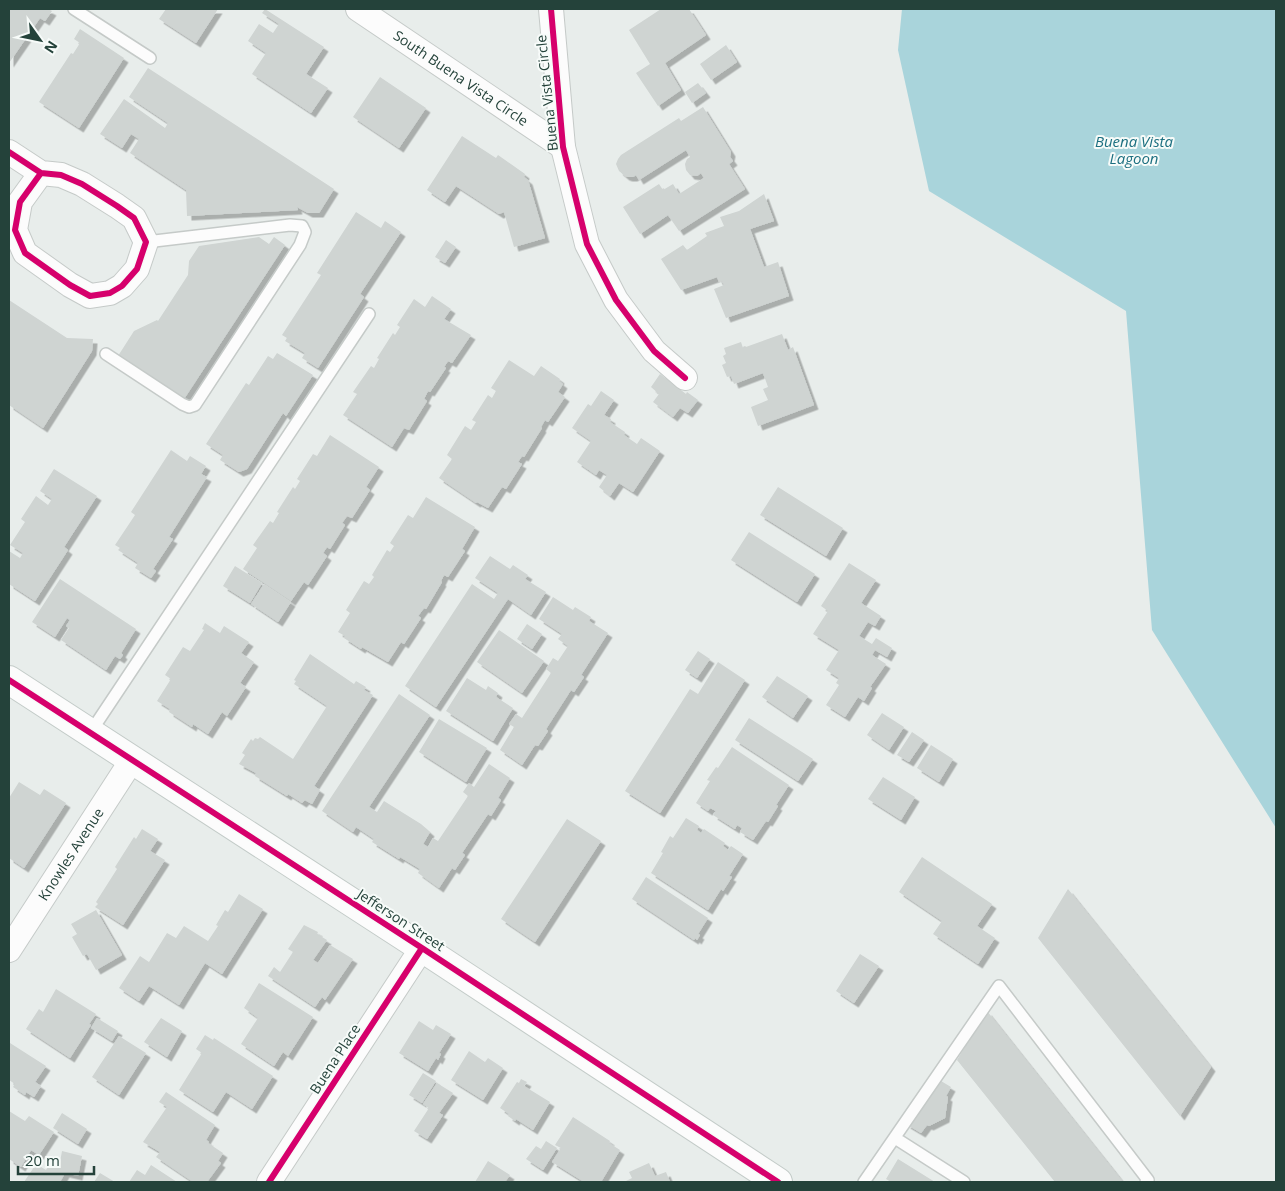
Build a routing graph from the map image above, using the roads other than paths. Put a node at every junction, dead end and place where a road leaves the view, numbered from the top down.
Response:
1 (74, 9) edge
2 (358, 9) edge
3 (551, 9) edge
4 (150, 58) dead end
5 (564, 147) junction
6 (9, 152) edge
7 (41, 173) junction
8 (146, 242) junction
9 (370, 314) dead end
10 (106, 354) dead end
11 (685, 378) dead end
12 (9, 680) edge
13 (90, 733) junction
14 (132, 760) junction
15 (422, 948) junction
16 (9, 950) edge
17 (895, 1138) junction
18 (766, 1179) edge
19 (269, 1182) edge
20 (864, 1182) edge
21 (964, 1182) edge
22 (1146, 1182) edge

1 - 4 lane
2 - 5 street, South Buena Vista Circle
3 - 5 street, Buena Vista Circle
5 - 11 street, Buena Vista Circle
6 - 7 street
7 - 8 street
7 - 8 street
8 - 10 lane
9 - 13 lane
12 - 13 main road, Jefferson Street
13 - 14 main road, Jefferson Street
14 - 15 main road, Jefferson Street
14 - 16 street, Knowles Avenue
15 - 18 main road, Jefferson Street
15 - 19 street, Buena Place
17 - 20 lane
17 - 21 lane
17 - 22 lane

